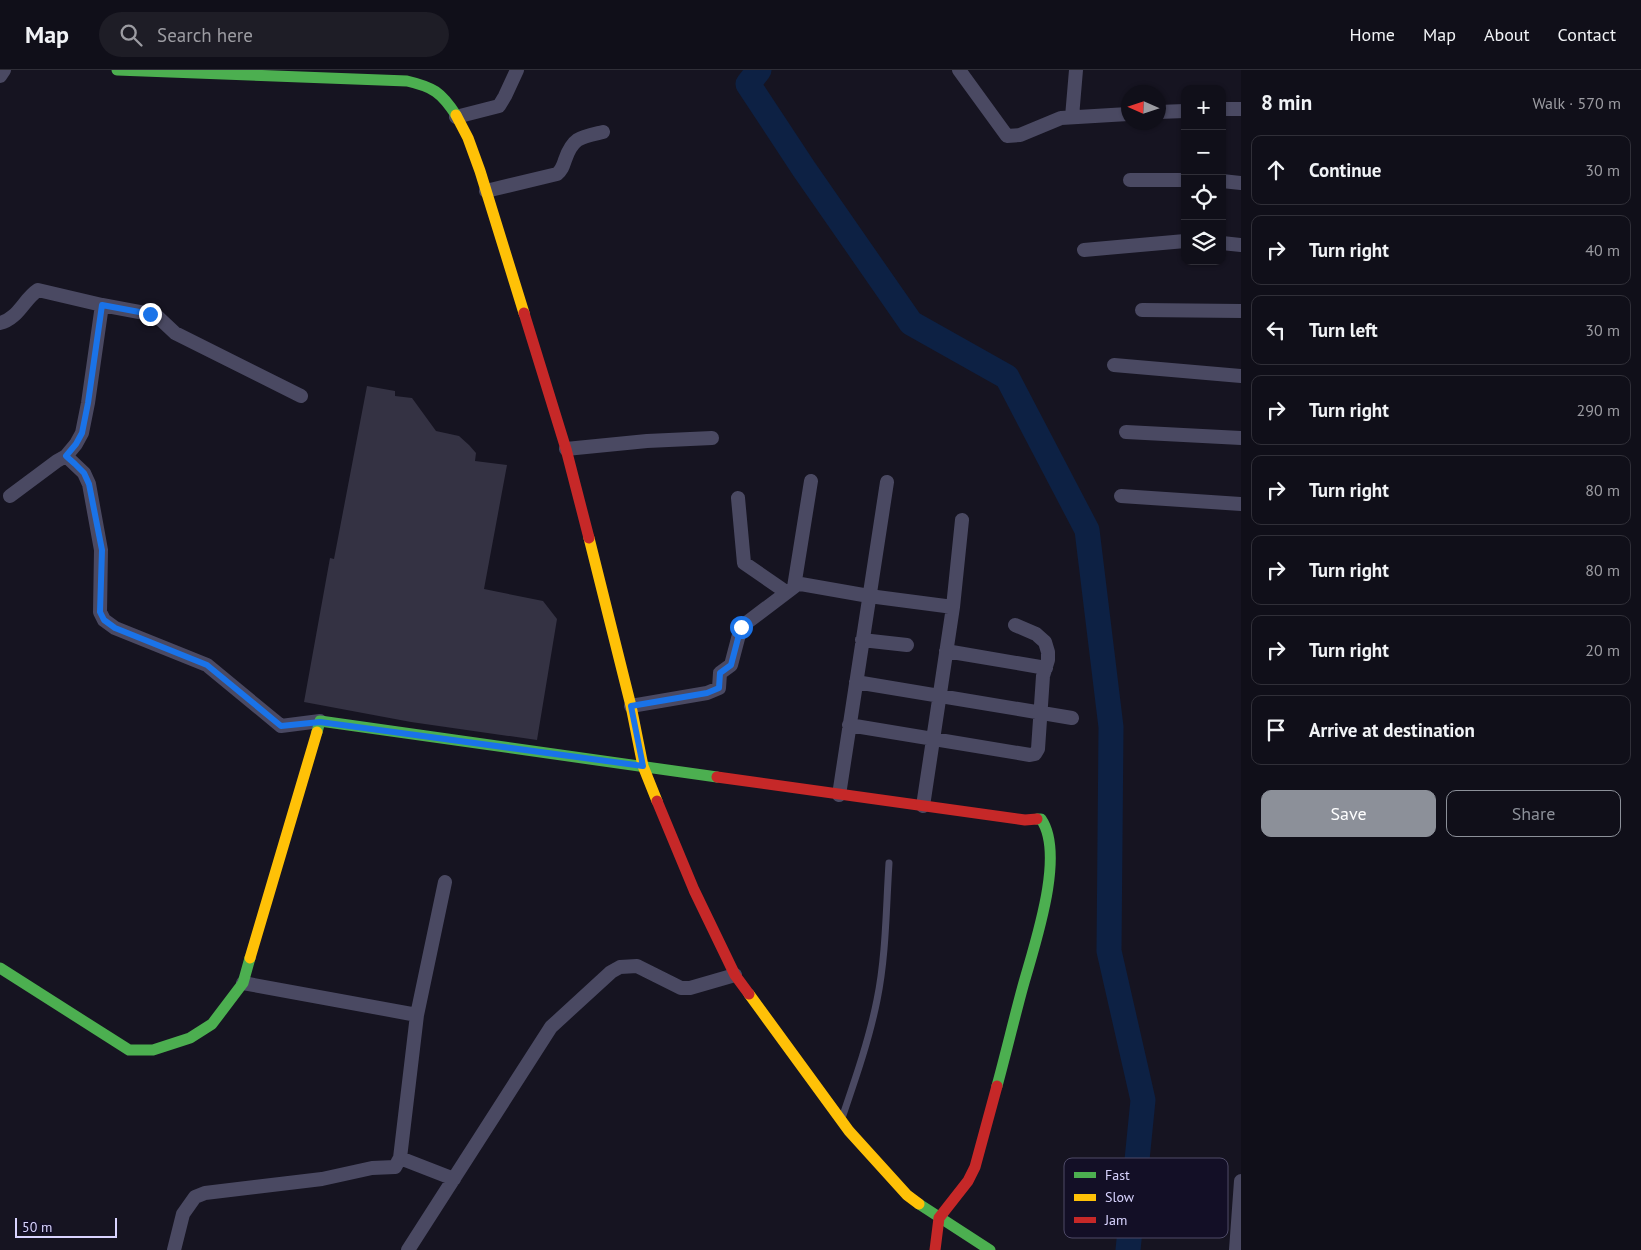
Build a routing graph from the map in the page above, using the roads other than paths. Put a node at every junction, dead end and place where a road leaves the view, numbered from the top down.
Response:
1 (4, 70) edge
2 (117, 70) edge
3 (517, 70) edge
4 (959, 70) edge
5 (1076, 70) edge
6 (338, 74) edge
7 (0, 76) edge
8 (1241, 109) edge
9 (1226, 110) edge
10 (1181, 111) edge
11 (1166, 112) edge
12 (1121, 114) edge
13 (456, 117) junction
14 (1072, 117) junction
15 (603, 132) dead end
16 (1130, 180) dead end
17 (1181, 180) edge
18 (1226, 181) edge
19 (1241, 183) edge
20 (486, 191) junction
21 (1181, 240) edge
22 (1226, 243) edge
23 (1241, 245) edge
24 (1084, 250) dead end
25 (102, 305) junction
26 (1142, 310) dead end
27 (1241, 311) edge
28 (0, 323) edge
29 (1114, 365) dead end
30 (1241, 376) edge
31 (301, 396) dead end
32 (1126, 432) dead end
33 (712, 438) dead end
34 (1241, 438) edge
35 (566, 449) junction
36 (66, 456) junction
37 (810, 481) dead end
38 (886, 482) dead end
39 (10, 496) dead end
40 (1122, 496) dead end
41 (738, 498) dead end
42 (1241, 504) edge
43 (962, 520) dead end
44 (791, 587) junction
45 (869, 596) junction
46 (953, 607) junction
47 (1015, 625) dead end
48 (862, 640) junction
49 (907, 645) dead end
50 (946, 651) junction
51 (1046, 668) junction
52 (856, 682) junction
53 (939, 695) junction
54 (631, 706) junction
55 (1039, 712) junction
56 (1072, 718) dead end
57 (320, 722) junction
58 (849, 725) junction
59 (933, 738) junction
60 (643, 766) junction
61 (839, 795) junction
62 (923, 806) junction
63 (890, 863) dead end
64 (445, 882) dead end
65 (0, 968) edge
66 (734, 975) junction
67 (243, 982) junction
68 (417, 1016) junction
69 (841, 1121) junction
70 (400, 1158) junction
71 (454, 1179) junction
72 (1241, 1181) edge
73 (939, 1218) junction
74 (174, 1250) edge
75 (408, 1250) edge
76 (935, 1250) edge
77 (990, 1250) edge
78 (1236, 1250) edge

1 - 7 street
2 - 6 street
3 - 13 street
4 - 14 street
5 - 14 street
6 - 13 street
8 - 9 street
10 - 11 street
12 - 14 street
13 - 20 street
15 - 20 street
16 - 17 street
18 - 19 street
20 - 35 street
21 - 24 street
22 - 23 street
25 - 28 street
25 - 31 street
25 - 36 street
26 - 27 street
29 - 30 street
32 - 34 street
33 - 35 street
35 - 54 street
36 - 39 street
36 - 57 street
37 - 44 street
38 - 45 street
40 - 42 street
41 - 44 street
43 - 46 street
44 - 45 street
44 - 54 street
45 - 46 street
45 - 48 street
46 - 50 street
47 - 51 street
48 - 49 street
48 - 52 street
50 - 51 street
50 - 53 street
51 - 55 street
52 - 53 street
52 - 58 street
53 - 55 street
53 - 59 street
54 - 60 street
55 - 56 street
55 - 59 street
57 - 60 street
57 - 67 street
58 - 59 street
58 - 61 street
59 - 62 street
60 - 61 street
60 - 66 street
61 - 62 street
62 - 73 street
63 - 69 lane
64 - 68 street
65 - 67 street
66 - 69 street
66 - 71 street
67 - 68 street
68 - 70 street
69 - 73 street
70 - 71 street
70 - 74 street
71 - 75 street
72 - 78 street
73 - 76 street
73 - 77 street

